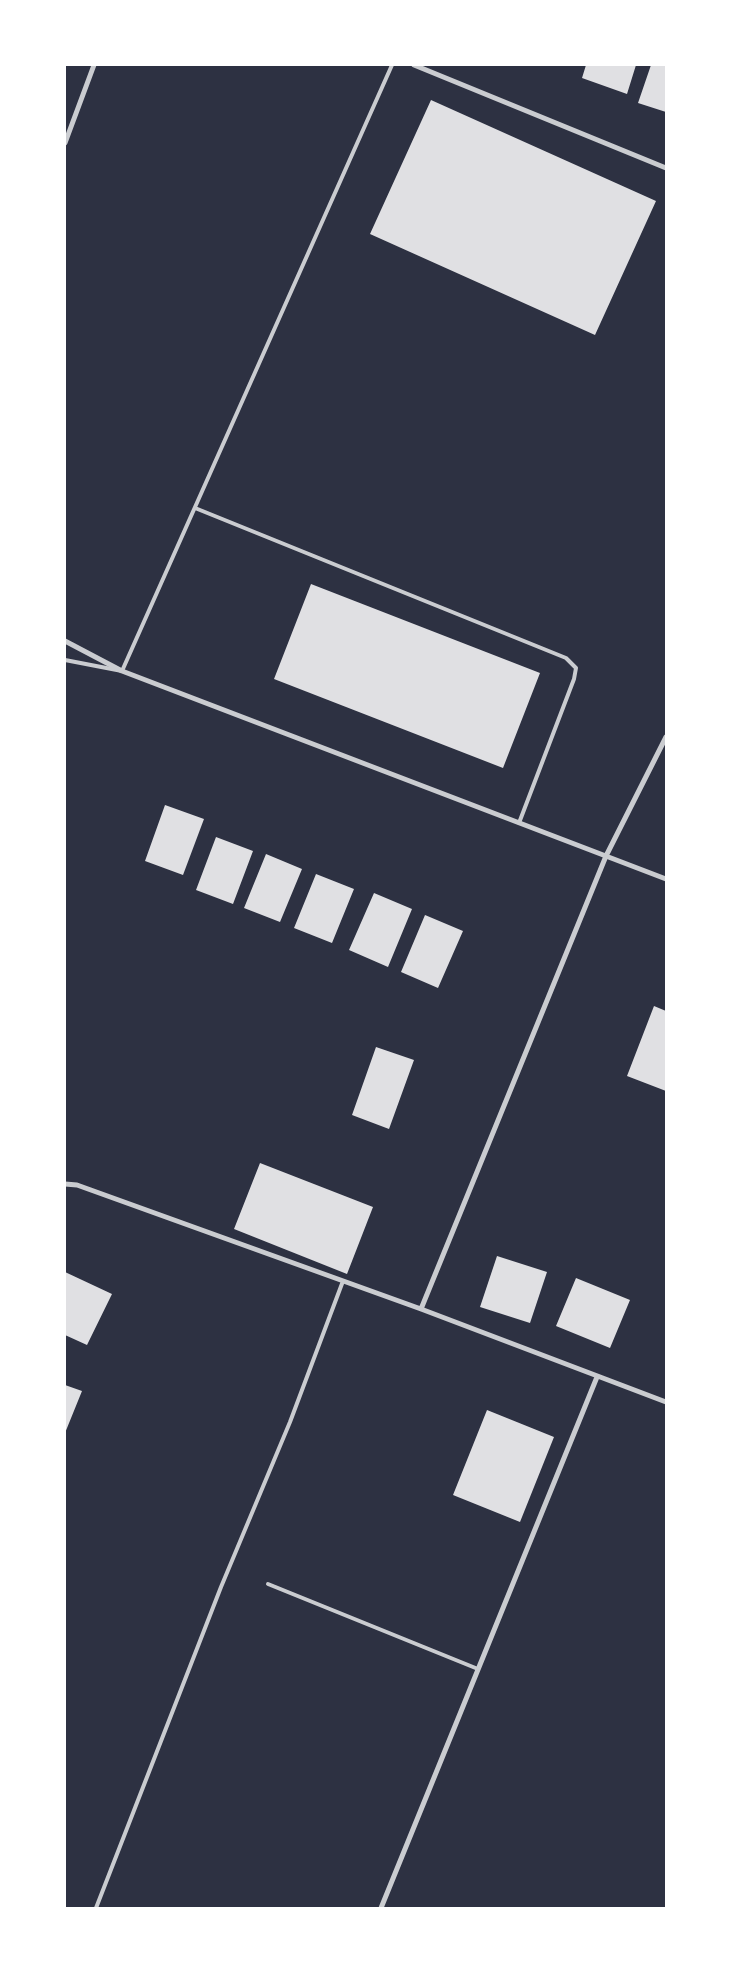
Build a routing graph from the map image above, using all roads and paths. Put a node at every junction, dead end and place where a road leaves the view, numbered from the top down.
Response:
1 (94, 65) edge
2 (392, 65) edge
3 (414, 65) edge
4 (65, 143) edge
5 (666, 168) edge
6 (194, 508) junction
7 (65, 641) edge
8 (65, 660) edge
9 (122, 671) junction
10 (666, 737) edge
11 (518, 823) junction
12 (606, 856) junction
13 (666, 879) edge
14 (65, 1184) edge
15 (343, 1281) junction
16 (420, 1309) junction
17 (598, 1377) junction
18 (666, 1402) edge
19 (268, 1584) dead end
20 (478, 1669) junction
21 (96, 1908) edge
22 (381, 1908) edge

1 - 4 street
2 - 6 lane
3 - 5 street
6 - 9 lane
6 - 11 lane
7 - 9 street
8 - 9 lane
9 - 11 street
10 - 12 street
11 - 12 street
12 - 13 street
12 - 16 street
14 - 15 street
15 - 16 street
15 - 21 lane
16 - 17 street
17 - 18 street
17 - 20 street
19 - 20 lane
20 - 22 street

